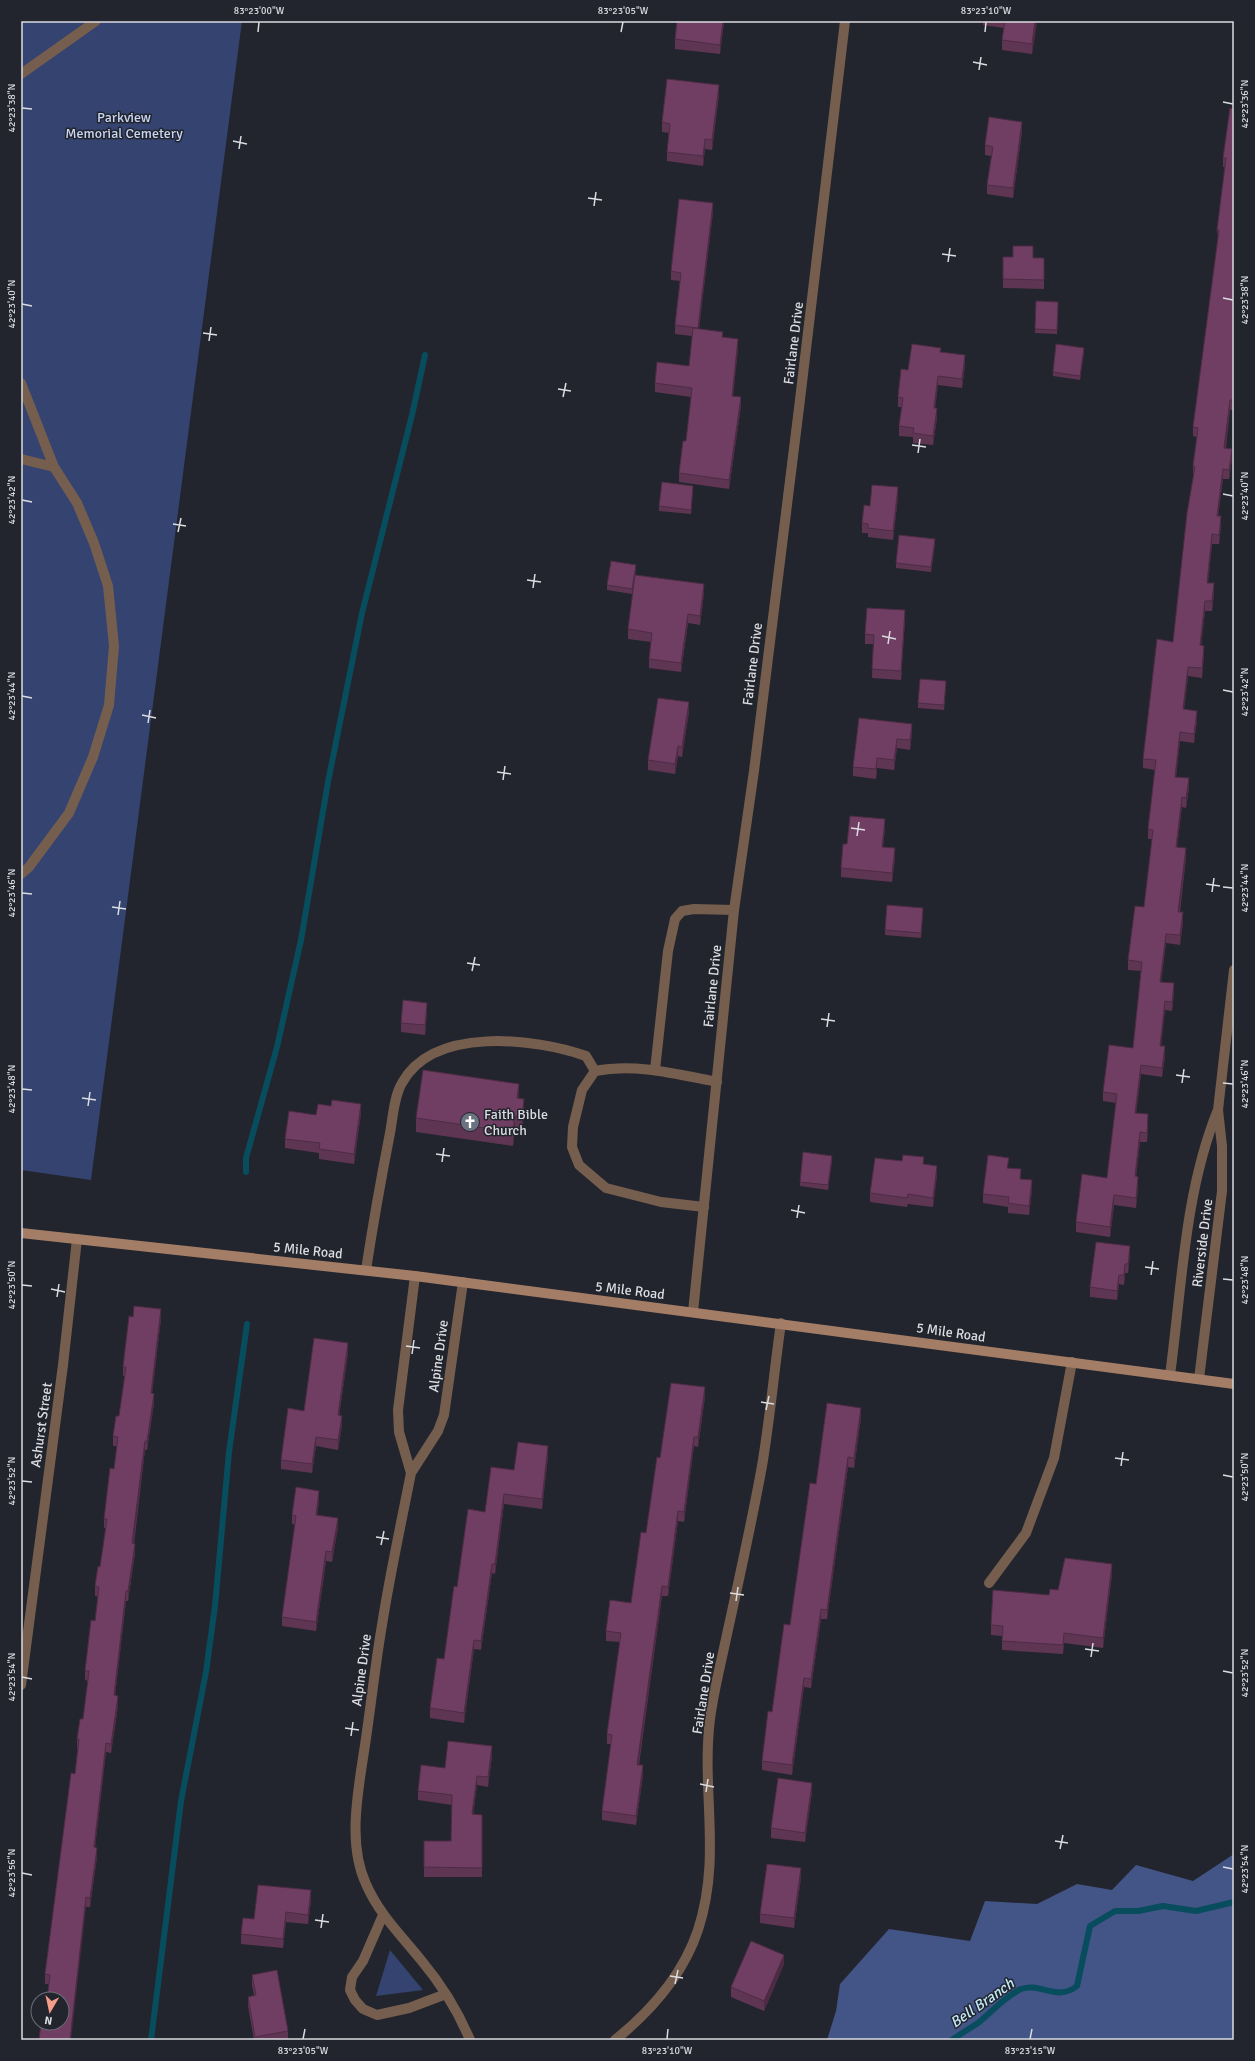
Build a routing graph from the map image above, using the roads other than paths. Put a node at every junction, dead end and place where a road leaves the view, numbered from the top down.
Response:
1 (96, 21) edge
2 (845, 21) edge
3 (21, 74) edge
4 (21, 383) edge
5 (21, 459) edge
6 (54, 467) junction
7 (21, 874) edge
8 (734, 910) junction
9 (1234, 970) edge
10 (655, 1070) junction
11 (595, 1071) junction
12 (717, 1082) junction
13 (1218, 1110) junction
14 (704, 1207) junction
15 (21, 1233) edge
16 (77, 1239) junction
17 (366, 1270) junction
18 (415, 1276) junction
19 (463, 1282) junction
20 (693, 1312) junction
21 (781, 1323) junction
22 (1072, 1362) junction
23 (1170, 1375) junction
24 (1199, 1379) junction
25 (1234, 1384) edge
26 (411, 1473) junction
27 (989, 1583) dead end
28 (21, 1685) edge
29 (384, 1915) junction
30 (446, 1994) junction
31 (470, 2040) edge
32 (615, 2040) edge

1 - 3 street
2 - 8 street, Fairlane Drive
4 - 6 street
5 - 6 street
6 - 7 street
8 - 10 street
8 - 12 street, Fairlane Drive
9 - 13 street, Riverside Drive
10 - 11 street
10 - 12 street
11 - 14 street
11 - 17 street
12 - 14 street, Fairlane Drive
13 - 23 street, Riverside Drive
13 - 24 street, Riverside Drive
14 - 20 street, Fairlane Drive
15 - 16 main road, 5 Mile Road
16 - 17 main road, 5 Mile Road
16 - 28 street, Ashurst Street
17 - 18 main road, 5 Mile Road
18 - 19 main road, 5 Mile Road
18 - 26 street, Alpine Drive
19 - 20 main road, 5 Mile Road
19 - 26 street, Alpine Drive
20 - 21 main road, 5 Mile Road
21 - 22 main road, 5 Mile Road
21 - 32 street, Fairlane Drive
22 - 23 main road, 5 Mile Road
22 - 27 street
23 - 24 main road, 5 Mile Road
24 - 25 main road, 5 Mile Road
26 - 29 street, Alpine Drive
29 - 30 street, Alpine Drive
29 - 30 street
30 - 31 street, Alpine Drive

